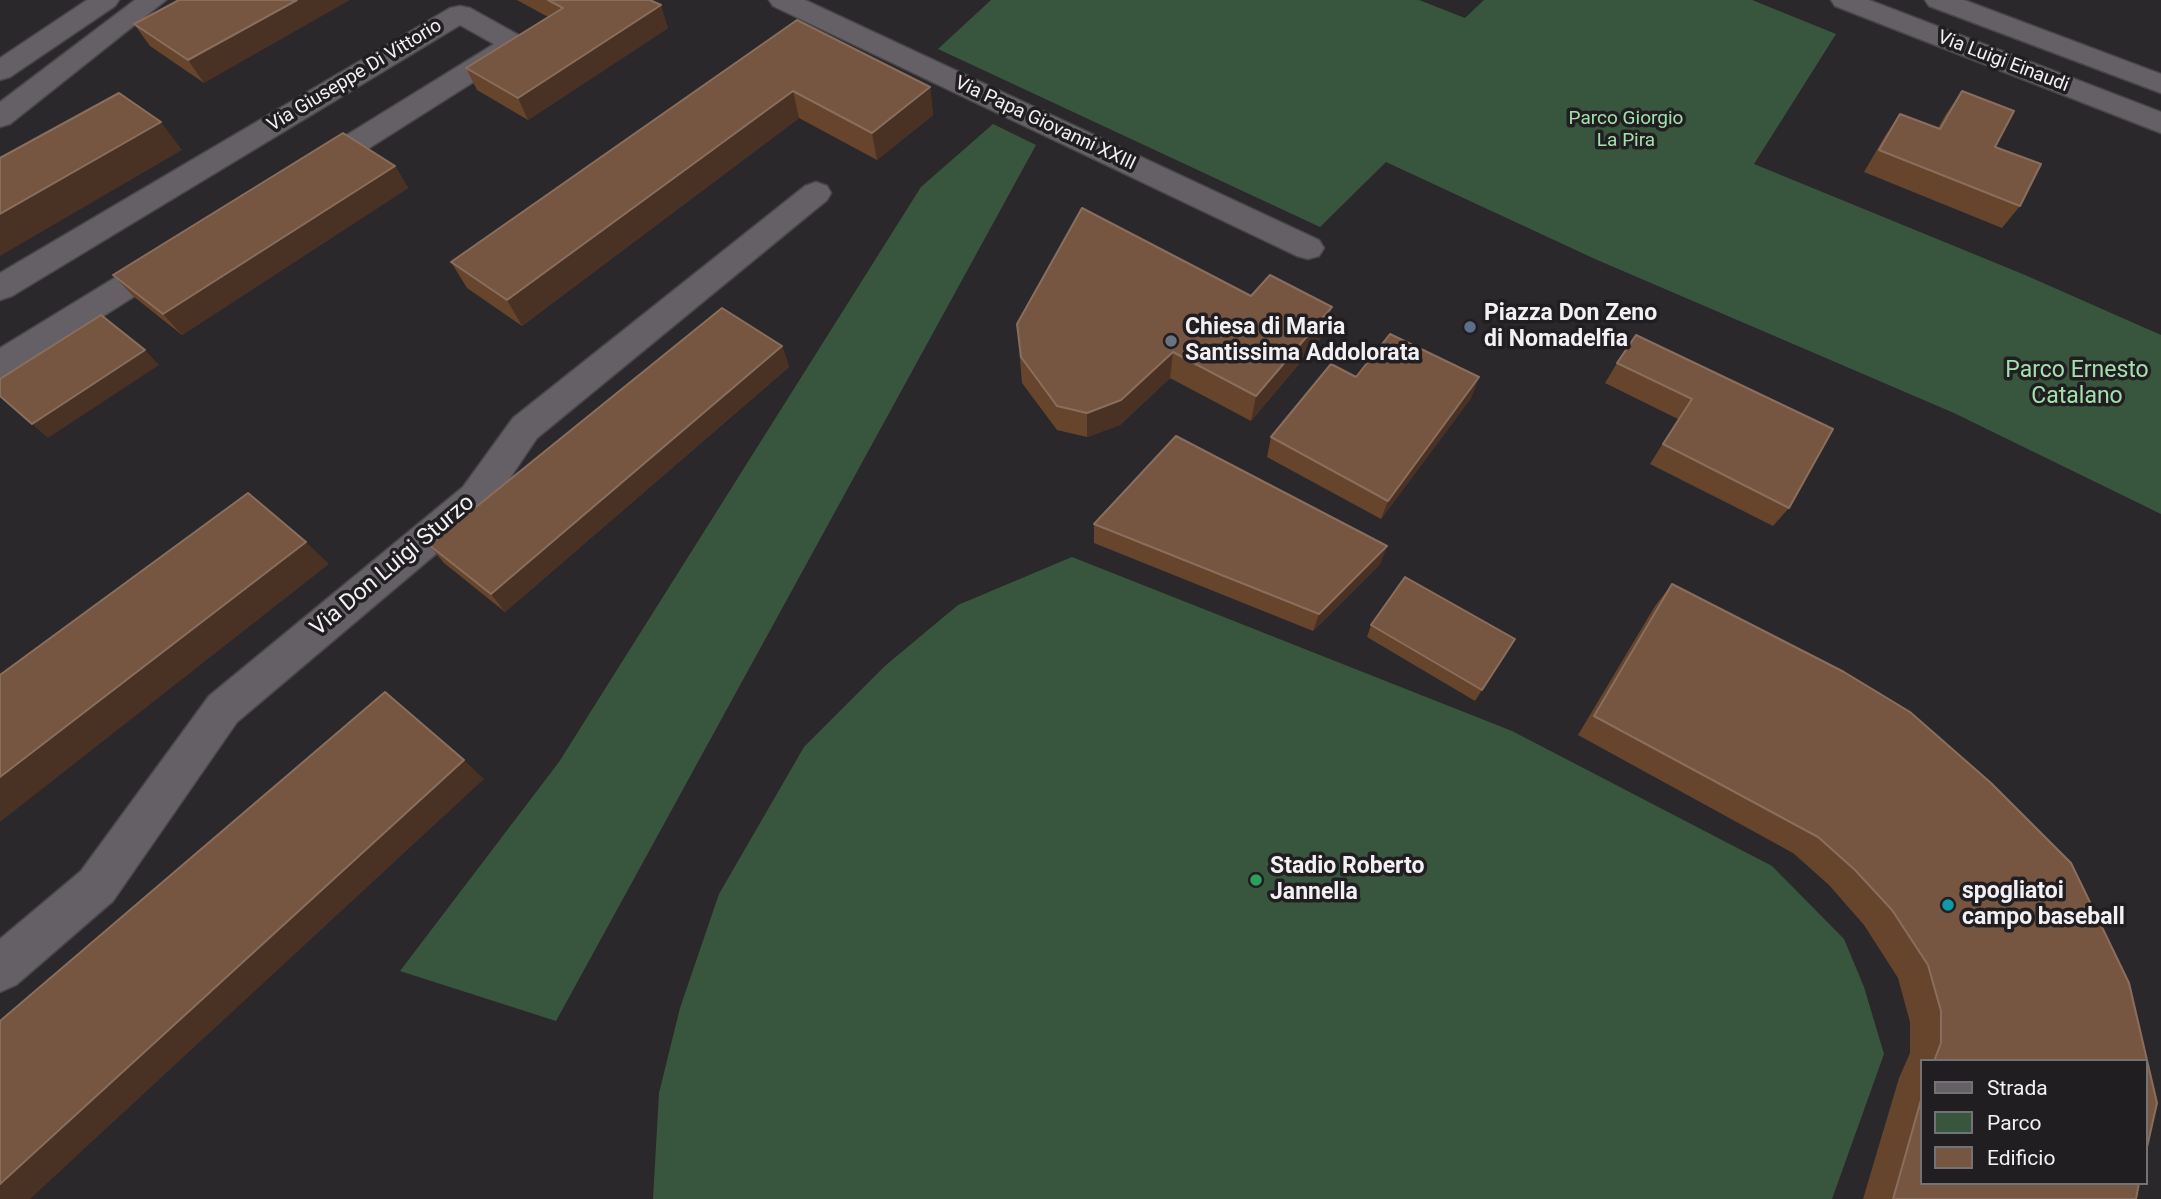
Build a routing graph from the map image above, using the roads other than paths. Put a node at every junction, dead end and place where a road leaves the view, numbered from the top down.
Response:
1 (105, 0) edge
2 (152, 0) edge
3 (783, 0) edge
4 (1845, 0) edge
5 (1939, 0) edge
6 (2023, 0) edge
7 (2009, 27) junction
8 (1987, 56) junction
9 (0, 71) edge
10 (2161, 84) edge
11 (0, 117) edge
12 (2161, 123) edge
13 (292, 183) edge
14 (816, 193) dead end
15 (187, 248) edge
16 (1308, 248) dead end
17 (0, 288) edge
18 (0, 365) edge
19 (0, 969) edge

1 - 9 street
2 - 11 street
3 - 16 street, Via Papa Giovanni XXIII
4 - 8 street, Via Luigi Einaudi
5 - 7 street, Via Luigi Einaudi
6 - 7 street
7 - 8 street
7 - 10 street, Via Luigi Einaudi
8 - 12 street, Via Luigi Einaudi
13 - 17 street, Via Giuseppe Di Vittorio
14 - 19 street, Via Don Luigi Sturzo
15 - 18 street

